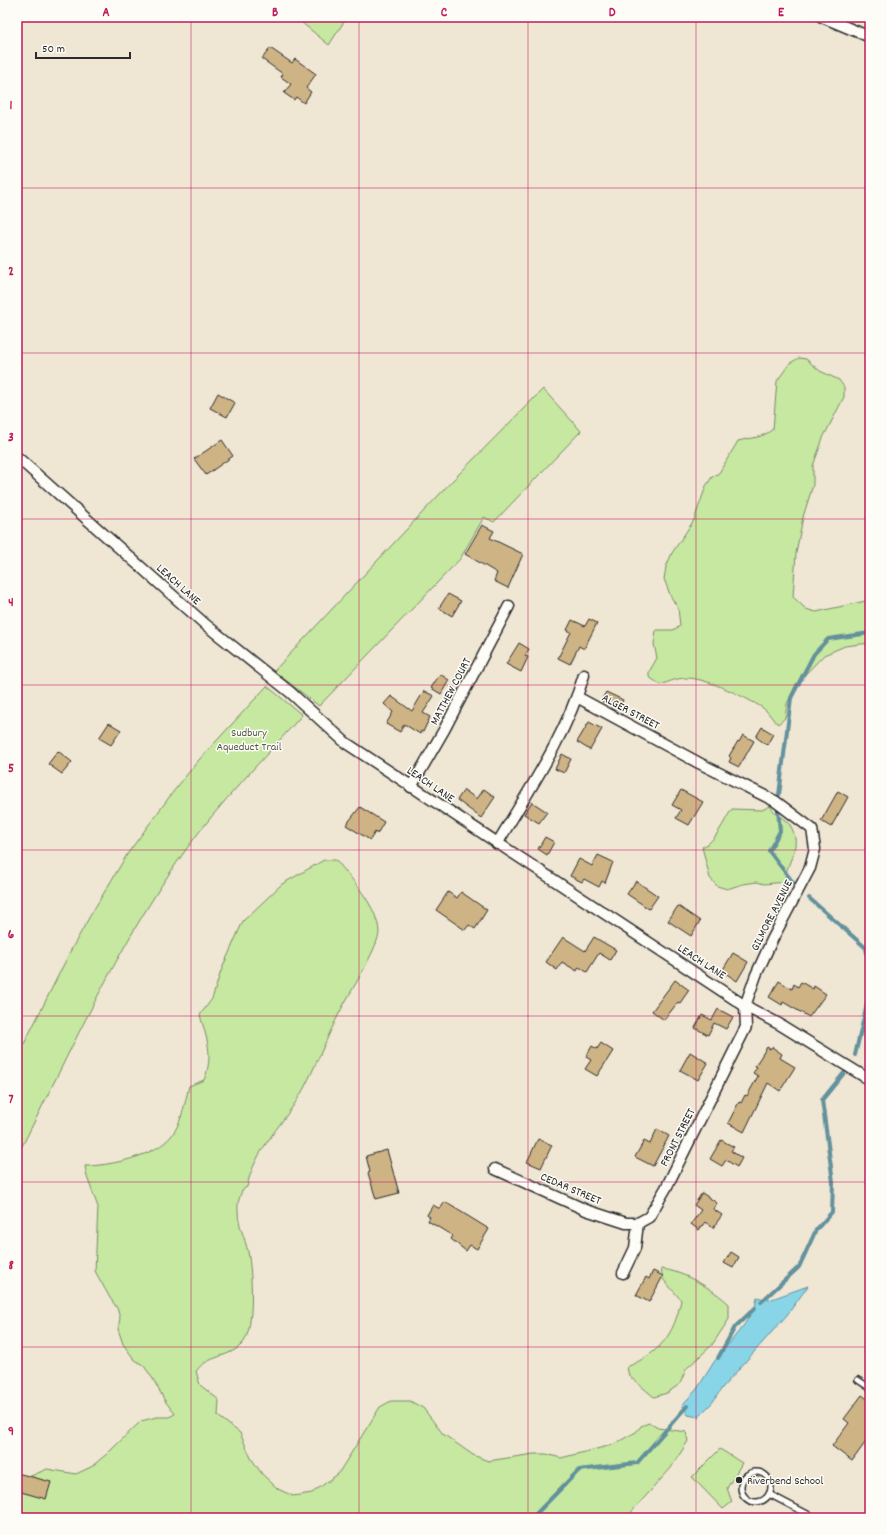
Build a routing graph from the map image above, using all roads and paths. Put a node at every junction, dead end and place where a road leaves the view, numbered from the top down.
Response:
1 (822, 17) edge
2 (870, 37) edge
3 (17, 457) edge
4 (509, 606) dead end
5 (584, 675) dead end
6 (577, 697) junction
7 (411, 787) junction
8 (815, 835) joint
9 (496, 844) junction
10 (745, 1006) junction
11 (870, 1080) edge
12 (495, 1169) dead end
13 (638, 1223) junction
14 (623, 1273) dead end
15 (858, 1380) dead end
16 (870, 1388) edge
17 (769, 1494) junction
18 (816, 1518) edge

1 - 2 street
3 - 7 street, LEACH LANE
4 - 7 street, MATTHEW COURT
5 - 6 street
6 - 8 street, ALGER STREET
6 - 9 street
7 - 9 street, LEACH LANE
8 - 10 street, GILMORE AVENUE
9 - 10 street, LEACH LANE
10 - 11 street, LEACH LANE
10 - 13 street, FRONT STREET
12 - 13 street, CEDAR STREET
13 - 14 street
15 - 16 lane
17 - 17 lane
17 - 18 lane

